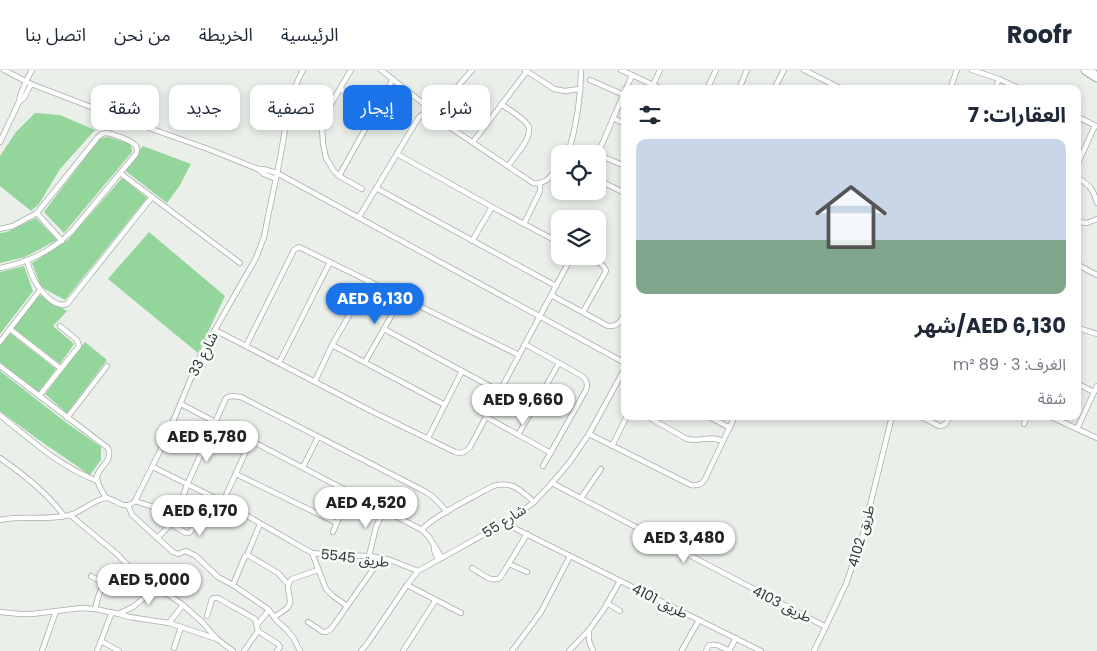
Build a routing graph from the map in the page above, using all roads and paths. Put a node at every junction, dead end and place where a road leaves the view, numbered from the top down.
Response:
1 (4, 70) edge
2 (32, 70) edge
3 (303, 70) edge
4 (351, 70) edge
5 (381, 70) edge
6 (581, 70) edge
7 (621, 70) edge
8 (660, 70) edge
9 (747, 70) edge
10 (784, 70) edge
11 (804, 70) edge
12 (957, 70) edge
13 (972, 70) edge
14 (1086, 70) edge
15 (469, 71) edge
16 (526, 71) edge
17 (714, 71) edge
18 (632, 75) junction
19 (1097, 77) edge
20 (393, 79) junction
21 (999, 79) junction
22 (590, 80) dead end
23 (26, 81) junction
24 (31, 84) junction
25 (390, 85) edge
26 (458, 85) edge
27 (628, 85) edge
28 (653, 85) joint
29 (709, 85) edge
30 (741, 85) edge
31 (776, 85) edge
32 (834, 85) edge
33 (951, 85) edge
34 (997, 85) edge
35 (1012, 85) edge
36 (340, 89) junction
37 (580, 90) junction
38 (343, 91) edge
39 (621, 91) edge
40 (621, 101) edge
41 (19, 102) junction
42 (422, 102) edge
43 (501, 104) junction
44 (422, 114) edge
45 (613, 118) junction
46 (1081, 118) edge
47 (621, 122) edge
48 (1096, 126) edge
49 (364, 130) edge
50 (455, 130) edge
51 (0, 142) edge
52 (473, 142) junction
53 (570, 145) edge
54 (397, 154) junction
55 (1081, 158) edge
56 (621, 164) edge
57 (508, 166) junction
58 (258, 169) junction
59 (120, 173) junction
60 (277, 173) junction
61 (339, 176) junction
62 (551, 176) edge
63 (276, 180) junction
64 (1081, 180) edge
65 (540, 184) junction
66 (606, 184) edge
67 (376, 188) junction
68 (362, 189) dead end
69 (621, 191) edge
70 (152, 197) junction
71 (1097, 204) edge
72 (492, 207) junction
73 (37, 213) junction
74 (359, 217) junction
75 (1097, 219) edge
76 (1081, 222) edge
77 (524, 224) junction
78 (0, 229) edge
79 (551, 238) edge
80 (62, 241) junction
81 (472, 241) junction
82 (27, 261) junction
83 (330, 262) junction
84 (240, 264) dead end
85 (567, 265) edge
86 (603, 265) edge
87 (1081, 267) edge
88 (0, 268) edge
89 (1097, 275) edge
90 (369, 281) junction
91 (556, 286) junction
92 (40, 290) junction
93 (551, 295) junction
94 (402, 297) junction
95 (583, 312) junction
96 (540, 316) junction
97 (621, 321) edge
98 (60, 326) dead end
99 (10, 329) junction
100 (384, 329) junction
101 (1081, 329) edge
102 (215, 330) junction
103 (1097, 334) edge
104 (0, 342) edge
105 (525, 344) junction
106 (332, 345) junction
107 (246, 346) junction
108 (519, 355) junction
109 (621, 361) edge
110 (365, 362) junction
111 (279, 363) junction
112 (559, 363) junction
113 (0, 366) edge
114 (107, 366) dead end
115 (60, 368) junction
116 (462, 371) junction
117 (621, 375) edge
118 (314, 381) junction
119 (1081, 386) edge
120 (1097, 386) edge
121 (499, 392) junction
122 (1094, 392) junction
123 (39, 396) junction
124 (181, 404) junction
125 (444, 405) junction
126 (0, 415) edge
127 (486, 417) junction
128 (67, 418) junction
129 (625, 420) edge
130 (653, 420) edge
131 (715, 420) edge
132 (733, 420) edge
133 (891, 420) edge
134 (928, 420) edge
135 (948, 420) edge
136 (1026, 420) edge
137 (1058, 420) edge
138 (215, 422) junction
139 (1024, 424) dead end
140 (730, 428) junction
141 (1077, 429) junction
142 (518, 434) junction
143 (589, 434) junction
144 (318, 437) junction
145 (428, 438) junction
146 (1097, 438) edge
147 (251, 440) junction
148 (723, 441) junction
149 (612, 446) junction
150 (551, 452) junction
151 (0, 458) edge
152 (543, 466) dead end
153 (153, 467) junction
154 (304, 467) junction
155 (601, 469) dead end
156 (236, 474) junction
157 (98, 481) junction
158 (552, 483) junction
159 (188, 485) junction
160 (352, 492) junction
161 (106, 498) junction
162 (581, 498) junction
163 (134, 501) junction
164 (221, 502) junction
165 (534, 502) junction
166 (128, 506) junction
167 (384, 510) junction
168 (447, 512) junction
169 (70, 515) junction
170 (64, 516) junction
171 (173, 518) junction
172 (0, 520) edge
173 (510, 520) junction
174 (337, 523) junction
175 (171, 524) junction
176 (260, 524) junction
177 (422, 530) junction
178 (333, 532) dead end
179 (527, 534) junction
180 (157, 538) junction
181 (312, 552) junction
182 (247, 555) junction
183 (369, 556) junction
184 (570, 556) junction
185 (381, 558) junction
186 (440, 559) junction
187 (509, 564) junction
188 (472, 568) dead end
189 (318, 570) junction
190 (418, 571) junction
191 (527, 572) dead end
192 (91, 576) dead end
193 (115, 580) dead end
194 (620, 581) junction
195 (105, 584) junction
196 (288, 584) junction
197 (233, 585) junction
198 (406, 585) junction
199 (153, 590) junction
200 (435, 601) junction
201 (607, 603) junction
202 (183, 605) junction
203 (347, 606) junction
204 (133, 607) junction
205 (95, 609) junction
206 (269, 610) junction
207 (620, 610) dead end
208 (56, 611) junction
209 (0, 612) edge
210 (112, 612) junction
211 (461, 613) dead end
212 (119, 614) junction
213 (206, 616) dead end
214 (129, 617) junction
215 (274, 617) junction
216 (699, 620) junction
217 (308, 622) dead end
218 (169, 623) junction
219 (182, 627) junction
220 (826, 627) junction
221 (258, 628) junction
222 (589, 630) junction
223 (736, 638) junction
224 (217, 639) junction
225 (101, 641) junction
226 (174, 648) dead end
227 (682, 650) edge
228 (730, 650) edge
229 (42, 651) edge
230 (97, 651) edge
231 (119, 651) edge
232 (233, 651) edge
233 (244, 651) edge
234 (277, 651) edge
235 (300, 651) edge
236 (361, 651) edge
237 (403, 651) edge
238 (512, 651) edge
239 (569, 651) edge
240 (592, 651) edge
241 (706, 651) edge
242 (737, 651) edge
243 (761, 651) edge
244 (814, 651) edge

1 - 23 street
2 - 23 street
3 - 60 street, شارع 33
4 - 36 street
5 - 20 street
6 - 37 street
7 - 18 street
8 - 28 street
9 - 30 street
10 - 31 street
11 - 32 street
12 - 33 street
13 - 21 street
14 - 19 highway
15 - 26 street
16 - 37 street
16 - 43 street
17 - 29 street
18 - 27 street
18 - 28 street
20 - 25 street
20 - 42 street
21 - 34 street
21 - 35 street
22 - 39 street
23 - 24 street
23 - 41 street
24 - 41 street
24 - 58 street
36 - 38 street
36 - 61 street
37 - 53 street
40 - 45 street
41 - 51 street
43 - 52 street
43 - 57 street
44 - 54 street
45 - 47 street
45 - 56 street
46 - 48 street
48 - 55 street
49 - 61 street
50 - 52 street
52 - 57 street
54 - 67 street
54 - 72 street
57 - 65 street
58 - 60 street
58 - 63 street
59 - 70 street
59 - 73 street
59 - 80 street
60 - 63 street, شارع 33
60 - 74 street
61 - 68 street
62 - 65 street
63 - 102 street, شارع 33
64 - 71 street
65 - 77 street
66 - 69 street
67 - 74 street
67 - 81 street
70 - 84 street
70 - 92 street
72 - 77 street
72 - 81 street
73 - 78 street
73 - 80 street
74 - 96 street
75 - 76 street
77 - 79 street
80 - 82 street
81 - 91 street
82 - 88 street
82 - 92 street
83 - 90 street
83 - 107 street
83 - 111 street
85 - 91 street
86 - 95 street
87 - 89 street
90 - 94 street
90 - 106 street
91 - 93 street
92 - 99 street
93 - 95 street
93 - 96 street
94 - 100 street
94 - 108 street
95 - 97 street
96 - 105 street
96 - 109 street
98 - 115 street
99 - 104 street
99 - 115 street
100 - 110 street
100 - 116 street
101 - 103 street
102 - 107 street
102 - 124 street, شارع 33
105 - 108 street
105 - 112 street
106 - 110 street
106 - 118 street
107 - 111 street
108 - 121 street
110 - 125 street
111 - 118 street
112 - 142 street
112 - 150 street
113 - 123 street
114 - 128 street
115 - 123 street
116 - 121 street
116 - 125 street
117 - 143 street, شارع 55
118 - 145 street
119 - 122 street
120 - 122 street
121 - 127 street
122 - 141 street
123 - 128 street
124 - 138 street
124 - 153 street, شارع 33
125 - 145 street
126 - 157 street
127 - 142 street
127 - 145 street
128 - 157 street
129 - 149 street
130 - 148 street
131 - 140 street
132 - 140 street
133 - 220 street, طريق 4102
134 - 135 street
136 - 139 street
137 - 141 street
138 - 144 street
138 - 147 street
138 - 159 street
140 - 148 street
141 - 146 street
142 - 150 street
143 - 149 street
143 - 158 street, شارع 55
144 - 154 street
144 - 168 street
147 - 154 street
147 - 156 street
148 - 149 street
150 - 152 street
151 - 170 street
153 - 159 street, طريق 5545
153 - 163 street, شارع 33
154 - 160 street
155 - 162 street
156 - 164 street
156 - 174 street
157 - 161 street
158 - 162 street, طريق 4103
158 - 165 street, شارع 55
159 - 164 street, طريق 5545
159 - 171 street
160 - 167 street
160 - 174 street
161 - 166 street
161 - 169 street
162 - 220 street, طريق 4103
163 - 166 street, شارع 33
163 - 171 street
164 - 175 street
164 - 176 street, طريق 5545
165 - 168 street
165 - 173 street, شارع 55
166 - 180 street
167 - 177 street
167 - 183 street
168 - 177 street
169 - 170 street
169 - 199 street
170 - 172 street
171 - 175 street
173 - 179 street, طريق 4101
173 - 186 street, شارع 55
174 - 178 street
175 - 180 street
176 - 181 street, طريق 5545
176 - 182 street
177 - 186 street
179 - 184 street, طريق 4101
179 - 187 street
180 - 197 street
181 - 183 street, طريق 5545
181 - 189 street
182 - 196 street
182 - 197 street
183 - 185 street, طريق 5545
184 - 194 street, طريق 4101
184 - 238 street
185 - 190 street, طريق 5545
185 - 203 street
186 - 190 street, شارع 55
187 - 188 street
187 - 191 street
189 - 196 street
189 - 203 street
190 - 198 street, شارع 55
192 - 195 street
193 - 195 street
194 - 201 street
194 - 216 street, طريق 4101
195 - 205 street
196 - 215 street
197 - 206 street
198 - 200 street
198 - 236 street, شارع 55
199 - 202 street
199 - 204 street
200 - 211 street
200 - 237 street
201 - 207 street
201 - 222 street
202 - 218 street
202 - 224 street
203 - 217 street
204 - 212 street
204 - 214 street
205 - 208 street
205 - 210 street
206 - 215 street
206 - 221 street
208 - 209 street
208 - 229 street
210 - 212 street
210 - 225 street
212 - 214 street
213 - 221 street
214 - 218 street
215 - 235 street
216 - 223 street, طريق 4101
216 - 227 street
218 - 219 street
219 - 224 street
219 - 226 street
220 - 244 street, طريق 4102
221 - 233 street
221 - 234 street
222 - 239 street
222 - 240 street
223 - 228 street
223 - 243 street, طريق 4101
224 - 232 street
225 - 230 street
225 - 231 street
228 - 241 street
228 - 242 street

